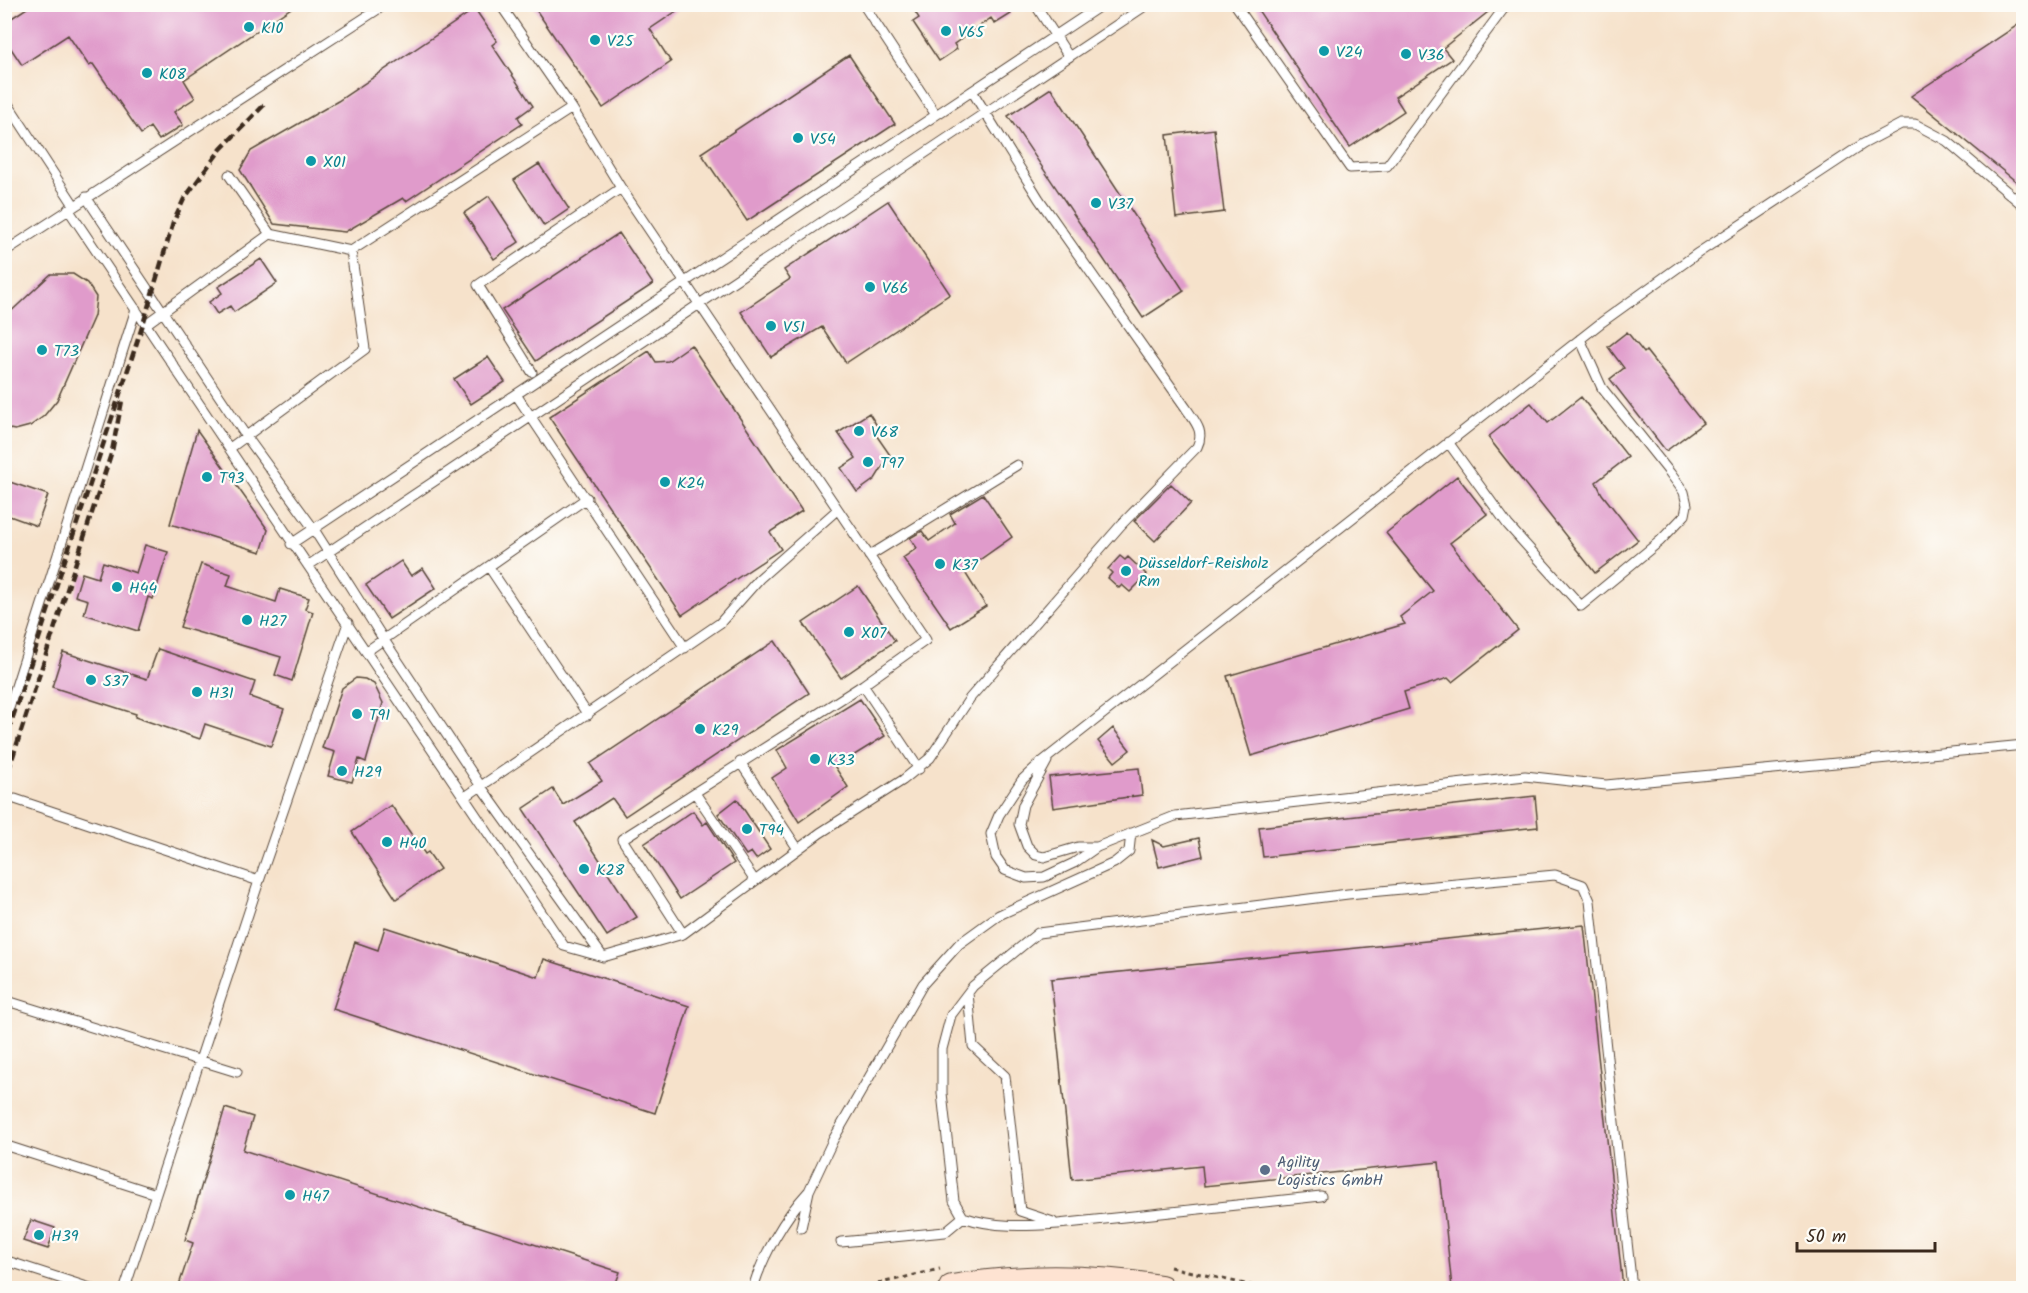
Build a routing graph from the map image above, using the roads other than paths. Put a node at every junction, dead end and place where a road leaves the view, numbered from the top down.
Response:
1 (386, 4) edge
2 (500, 4) edge
3 (863, 4) edge
4 (1035, 4) edge
5 (1103, 4) edge
6 (1148, 4) edge
7 (1235, 4) edge
8 (1507, 4) edge
9 (1055, 36) junction
10 (1069, 57) junction
11 (972, 91) junction
12 (4, 98) edge
13 (572, 108) junction
14 (987, 112) junction
15 (936, 115) junction
16 (229, 175) dead end
17 (621, 188) junction
18 (86, 197) junction
19 (2024, 206) edge
20 (71, 207) junction
21 (270, 234) junction
22 (351, 251) junction
23 (4, 252) edge
24 (684, 282) junction
25 (699, 304) junction
26 (136, 309) junction
27 (163, 312) junction
28 (146, 324) junction
29 (1580, 339) junction
30 (531, 372) dead end
31 (517, 396) junction
32 (531, 416) junction
33 (246, 436) junction
34 (1448, 442) junction
35 (230, 448) junction
36 (1017, 465) dead end
37 (587, 498) junction
38 (837, 510) junction
39 (314, 528) junction
40 (291, 544) junction
41 (328, 552) junction
42 (869, 556) junction
43 (309, 565) junction
44 (489, 567) junction
45 (348, 623) junction
46 (384, 640) junction
47 (685, 648) junction
48 (367, 651) junction
49 (863, 685) junction
50 (588, 715) junction
51 (4, 724) edge
52 (2024, 745) edge
53 (1048, 758) junction
54 (740, 762) junction
55 (919, 769) junction
56 (482, 788) junction
57 (695, 793) junction
58 (465, 797) junction
59 (15, 799) dead end
60 (1131, 833) junction
61 (1097, 847) junction
62 (798, 849) junction
63 (259, 881) junction
64 (755, 881) junction
65 (683, 934) junction
66 (603, 957) junction
67 (968, 993) junction
68 (4, 1000) edge
69 (199, 1061) junction
70 (237, 1072) dead end
71 (4, 1145) edge
72 (809, 1191) junction
73 (156, 1194) junction
74 (1321, 1196) dead end
75 (963, 1217) junction
76 (1058, 1224) junction
77 (801, 1228) dead end
78 (841, 1242) dead end
79 (4, 1260) edge
80 (90, 1288) edge
81 (125, 1288) edge
82 (753, 1288) edge
83 (952, 1288) edge
84 (1161, 1288) edge
85 (1632, 1288) edge

1 - 18 lane
2 - 13 lane
3 - 15 lane
4 - 9 lane
5 - 9 lane
6 - 10 lane
7 - 8 lane
9 - 10 lane
9 - 11 lane
10 - 14 lane
11 - 14 lane
11 - 15 lane
12 - 20 lane
13 - 17 lane
13 - 22 lane
14 - 25 lane
14 - 55 lane
15 - 24 lane
16 - 21 lane
17 - 24 lane
17 - 30 lane
18 - 20 lane
18 - 27 lane
19 - 29 lane
20 - 23 lane
20 - 26 lane
21 - 22 lane
21 - 27 lane
22 - 33 lane
24 - 25 lane
24 - 31 lane
25 - 32 lane
25 - 38 lane
26 - 28 lane
26 - 51 lane
27 - 28 lane
27 - 33 lane
28 - 35 lane
29 - 34 lane
29 - 34 lane
31 - 32 lane
31 - 39 lane
32 - 37 lane
32 - 41 lane
33 - 35 lane
33 - 39 lane
34 - 53 lane
35 - 40 lane
36 - 42 lane
37 - 44 lane
37 - 47 lane
38 - 42 lane
38 - 47 lane
39 - 40 lane
39 - 41 lane
40 - 43 lane
41 - 43 lane
41 - 46 lane
42 - 49 lane
43 - 45 lane
44 - 46 lane
44 - 50 lane
45 - 48 lane
45 - 63 lane
46 - 48 lane
46 - 56 lane
47 - 50 lane
48 - 58 lane
49 - 54 lane
49 - 55 lane
50 - 56 lane
52 - 60 lane
53 - 61 lane
53 - 61 lane
54 - 57 lane
54 - 62 lane
55 - 62 lane
56 - 58 lane
56 - 66 lane
57 - 64 lane
57 - 65 lane
58 - 66 lane
59 - 63 lane
60 - 61 lane
60 - 72 lane
62 - 64 lane
63 - 69 lane
64 - 65 lane
65 - 66 lane
67 - 75 lane
67 - 76 lane
67 - 85 lane
68 - 69 lane
69 - 70 lane
69 - 73 lane
71 - 73 lane
72 - 77 lane
72 - 82 lane
73 - 81 lane
74 - 76 lane
75 - 76 lane
75 - 78 lane
79 - 80 lane
83 - 84 main road

